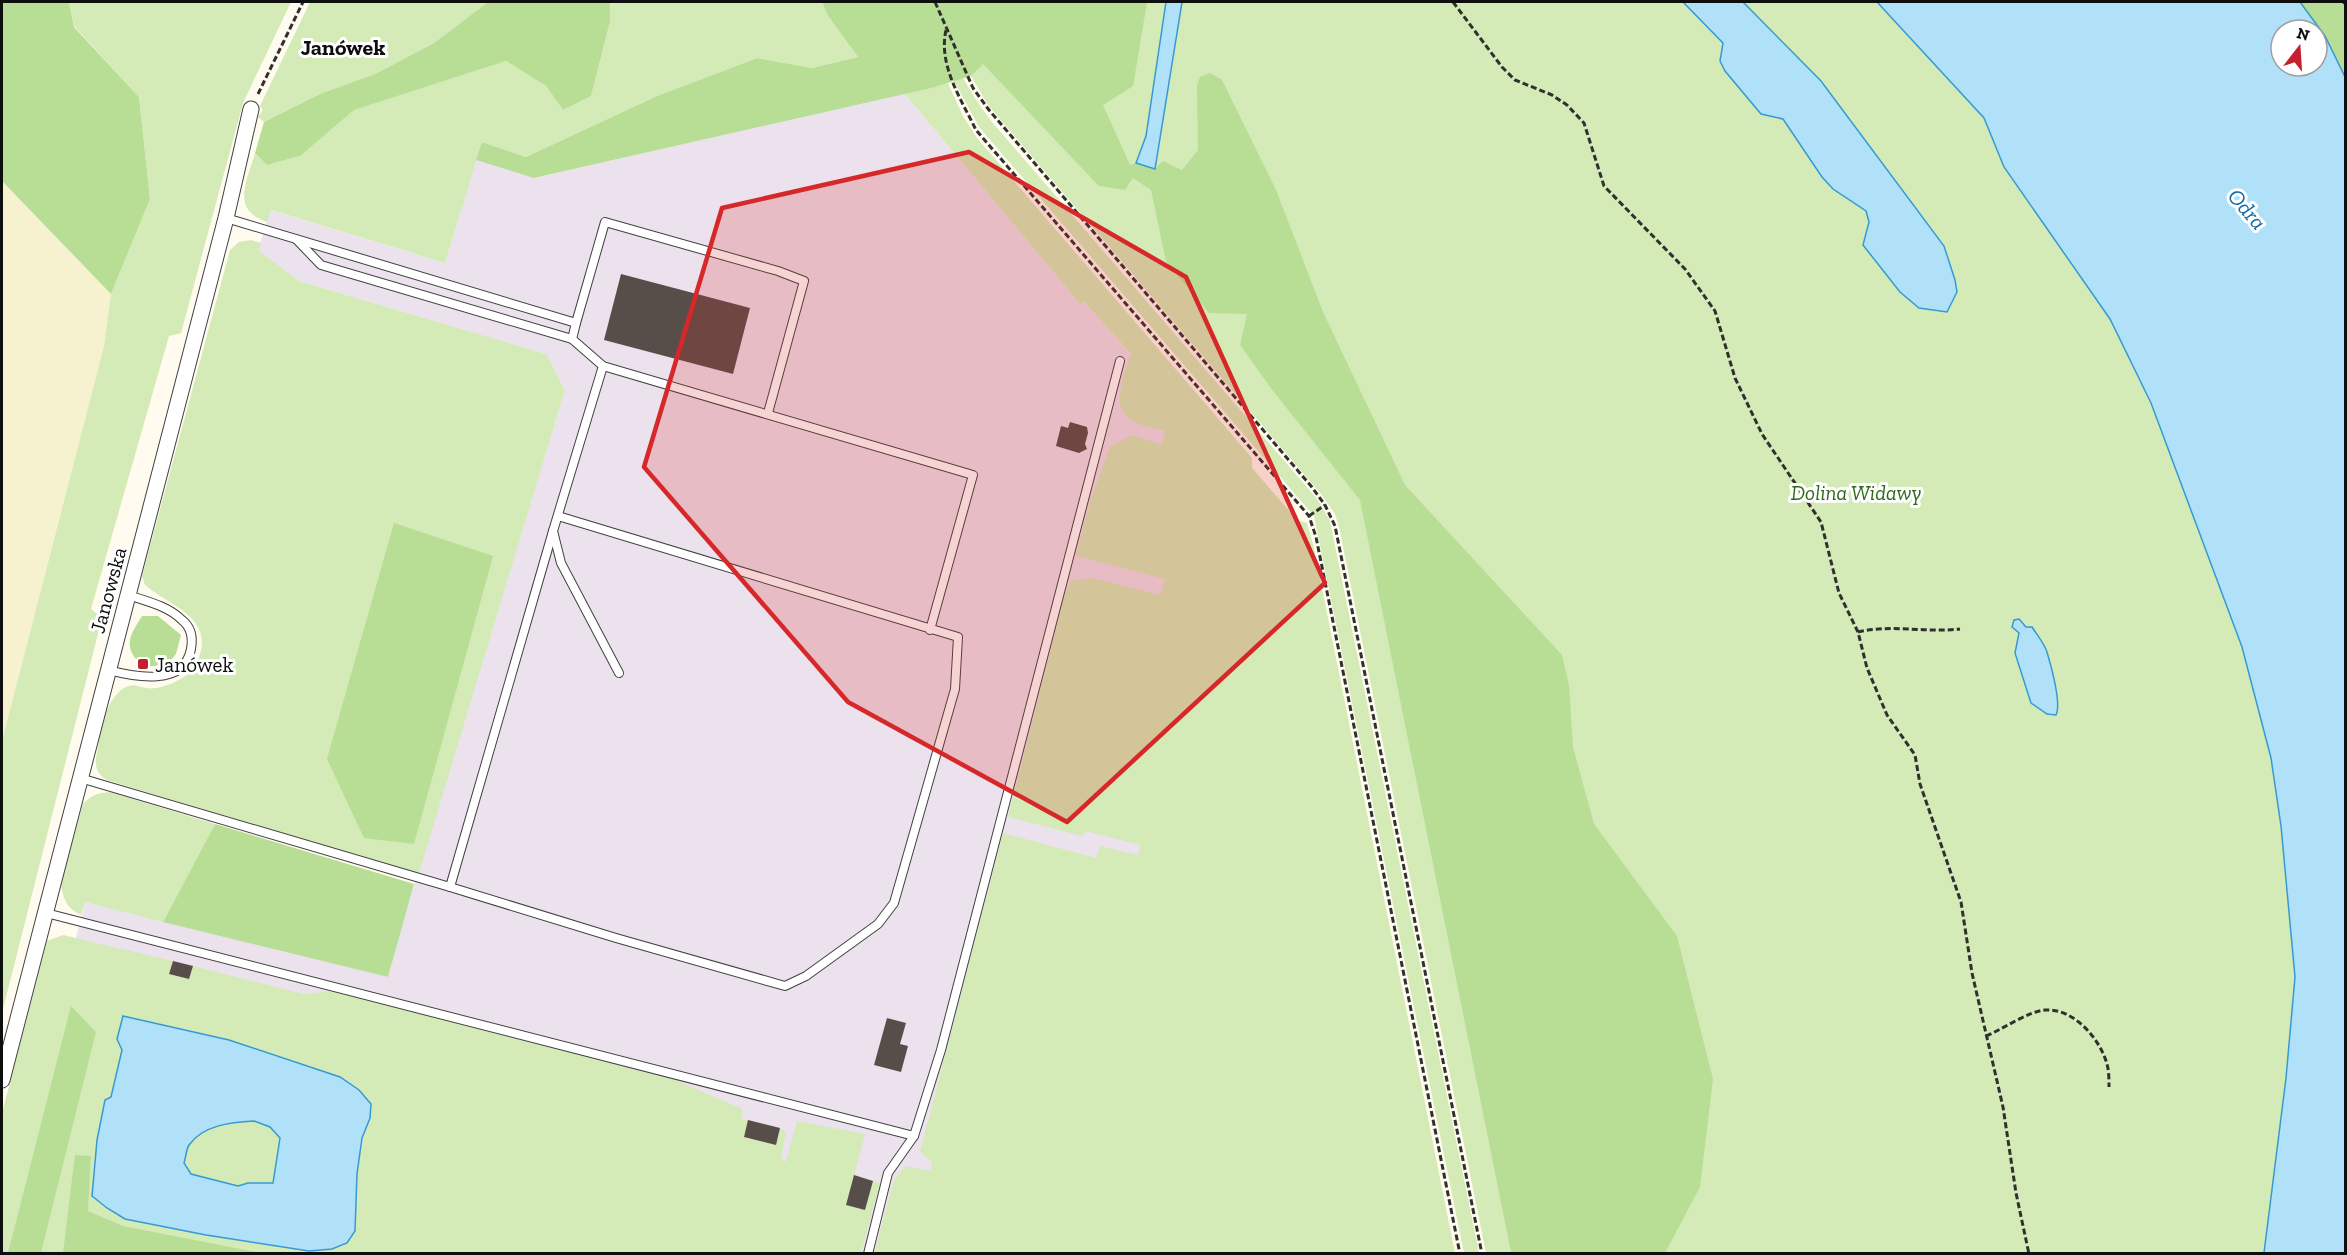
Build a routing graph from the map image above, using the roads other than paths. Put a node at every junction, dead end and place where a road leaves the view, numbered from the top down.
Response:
1 (251, 109) road end
2 (226, 218) junction
3 (296, 239) junction
4 (576, 323) junction
5 (572, 339) junction
6 (1120, 361) dead end
7 (603, 366) junction
8 (768, 413) junction
9 (558, 516) junction
10 (553, 531) junction
11 (128, 595) junction
12 (930, 630) junction
13 (108, 670) junction
14 (619, 673) dead end
15 (80, 778) junction
16 (450, 887) junction
17 (45, 913) junction
18 (2, 1080) edge
19 (914, 1136) junction
20 (867, 1254) edge

1 - 2 street, Janowska
2 - 3 lane
2 - 11 street, Janowska
3 - 4 lane
3 - 5 lane
4 - 5 lane
4 - 8 lane
5 - 7 lane
6 - 19 lane
7 - 8 lane
7 - 9 lane
8 - 12 lane
9 - 10 lane
9 - 12 lane
10 - 14 lane
10 - 16 lane
11 - 13 street, Janowska
11 - 13 lane
12 - 16 lane
13 - 15 street, Janowska
15 - 16 lane
15 - 17 street, Janowska
17 - 18 street, Janowska
17 - 19 lane
19 - 20 lane

